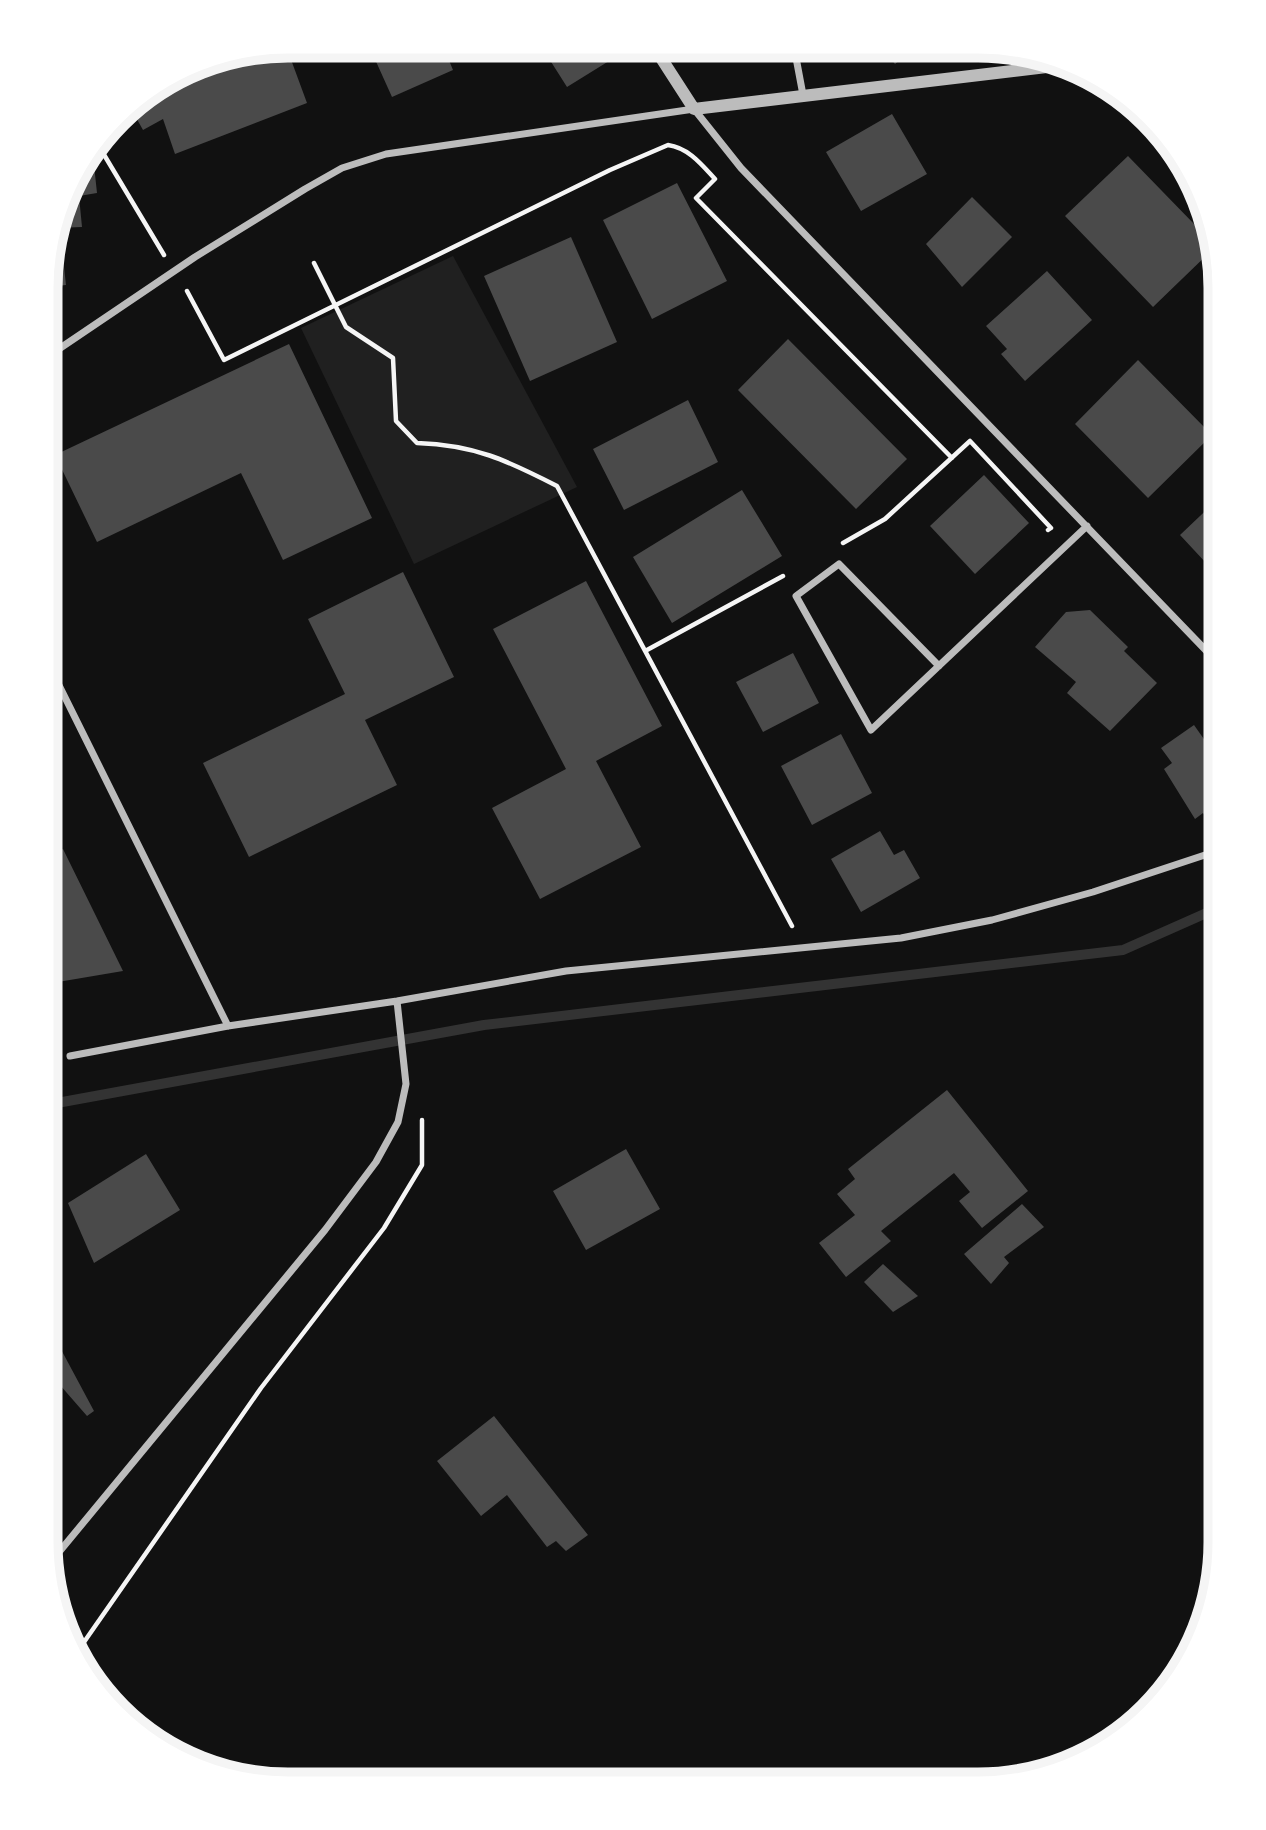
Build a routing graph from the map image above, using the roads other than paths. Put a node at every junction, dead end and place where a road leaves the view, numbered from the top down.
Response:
1 (661, 58) edge
2 (795, 58) edge
3 (1042, 67) edge
4 (803, 95) junction
5 (694, 109) junction
6 (58, 350) edge
7 (1087, 526) junction
8 (1208, 652) edge
9 (939, 666) junction
10 (58, 683) edge
11 (1208, 854) edge
12 (397, 1001) junction
13 (228, 1026) junction
14 (70, 1056) dead end
15 (58, 1553) edge

1 - 5 street
2 - 4 street
3 - 4 street
4 - 5 street
5 - 6 street
5 - 7 street
7 - 8 street
7 - 9 street
9 - 9 street
10 - 13 street
11 - 12 street
12 - 13 street
12 - 15 street
13 - 14 street

